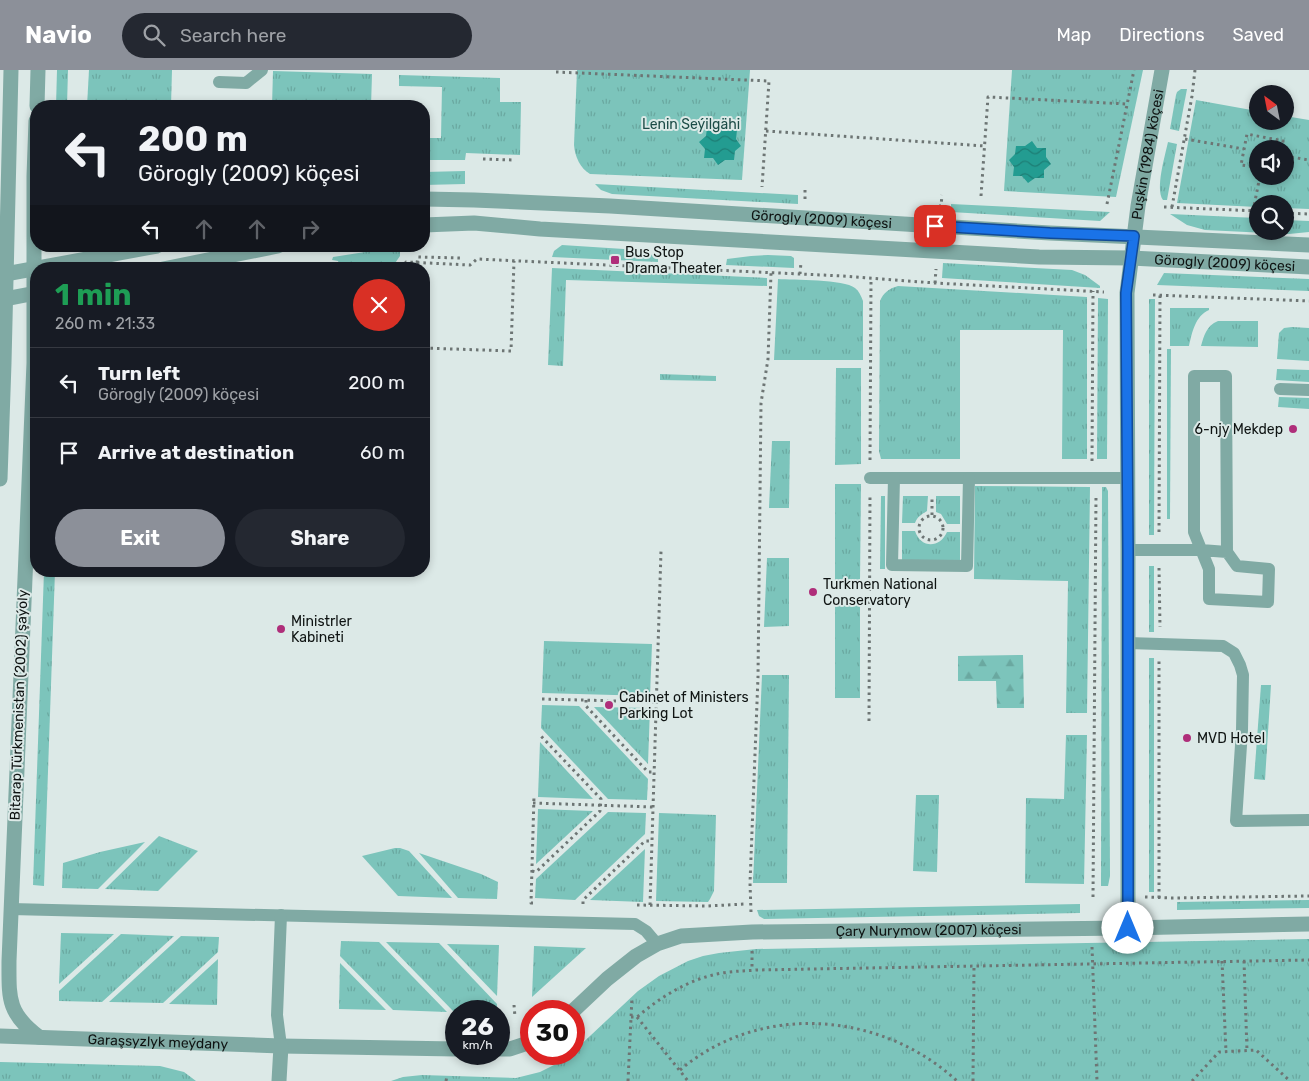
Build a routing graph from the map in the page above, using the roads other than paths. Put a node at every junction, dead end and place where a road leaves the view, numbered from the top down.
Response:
1 (11, 70) edge
2 (38, 70) edge
3 (262, 70) edge
4 (1162, 70) edge
5 (220, 82) dead end
6 (37, 100) edge
7 (430, 199) edge
8 (430, 225) edge
9 (1134, 236) junction
10 (1309, 245) edge
11 (125, 252) edge
12 (248, 252) edge
13 (1131, 258) junction
14 (71, 262) edge
15 (198, 262) edge
16 (1309, 267) edge
17 (30, 270) edge
18 (3, 275) edge
19 (30, 294) edge
20 (3, 299) edge
21 (1280, 389) dead end
22 (1309, 390) edge
23 (30, 455) edge
24 (870, 478) road end
25 (894, 478) junction
26 (969, 478) junction
27 (1128, 478) junction
28 (0, 479) edge
29 (1128, 550) junction
30 (1201, 550) junction
31 (1227, 552) junction
32 (1128, 642) junction
33 (1309, 820) edge
34 (11, 909) junction
35 (281, 915) junction
36 (1309, 924) edge
37 (1128, 928) junction
38 (658, 944) junction
39 (585, 1000) edge
40 (0, 1036) edge
41 (39, 1038) junction
42 (281, 1046) junction
43 (445, 1049) edge
44 (279, 1081) edge

1 - 18 street
2 - 6 street
3 - 5 lane
4 - 9 street, Puşkin (1984) köçesi
7 - 9 street, Görogly (2009) köçesi
8 - 13 street, Görogly (2009) köçesi
9 - 10 street, Görogly (2009) köçesi
9 - 13 street, Puşkin (1984) köçesi
11 - 14 street
12 - 15 street
13 - 16 street, Görogly (2009) köçesi
13 - 27 street, Puşkin (1984) köçesi
17 - 18 street
18 - 20 street
19 - 20 street
20 - 28 street
21 - 22 lane
23 - 34 street, Bitarap Türkmenistan (2002) şaýoly
24 - 25 lane
25 - 26 lane
25 - 26 lane
26 - 27 lane
27 - 29 street, Puşkin (1984) köçesi
29 - 30 lane
29 - 32 street, Puşkin (1984) köçesi
30 - 31 lane
30 - 31 lane
30 - 31 lane
32 - 33 lane
32 - 37 street, Puşkin (1984) köçesi
34 - 35 lane
34 - 41 street, Bitarap Türkmenistan (2002) şaýoly
35 - 38 lane
35 - 42 lane
36 - 37 street, Çary Nurymow (2007) köçesi
37 - 38 street, Çary Nurymow (2007) köçesi
38 - 39 street, Çary Nurymow (2007) köçesi
40 - 41 street, Garaşsyzlyk meýdany
41 - 42 street, Garaşsyzlyk meýdany
42 - 43 street
42 - 44 street

